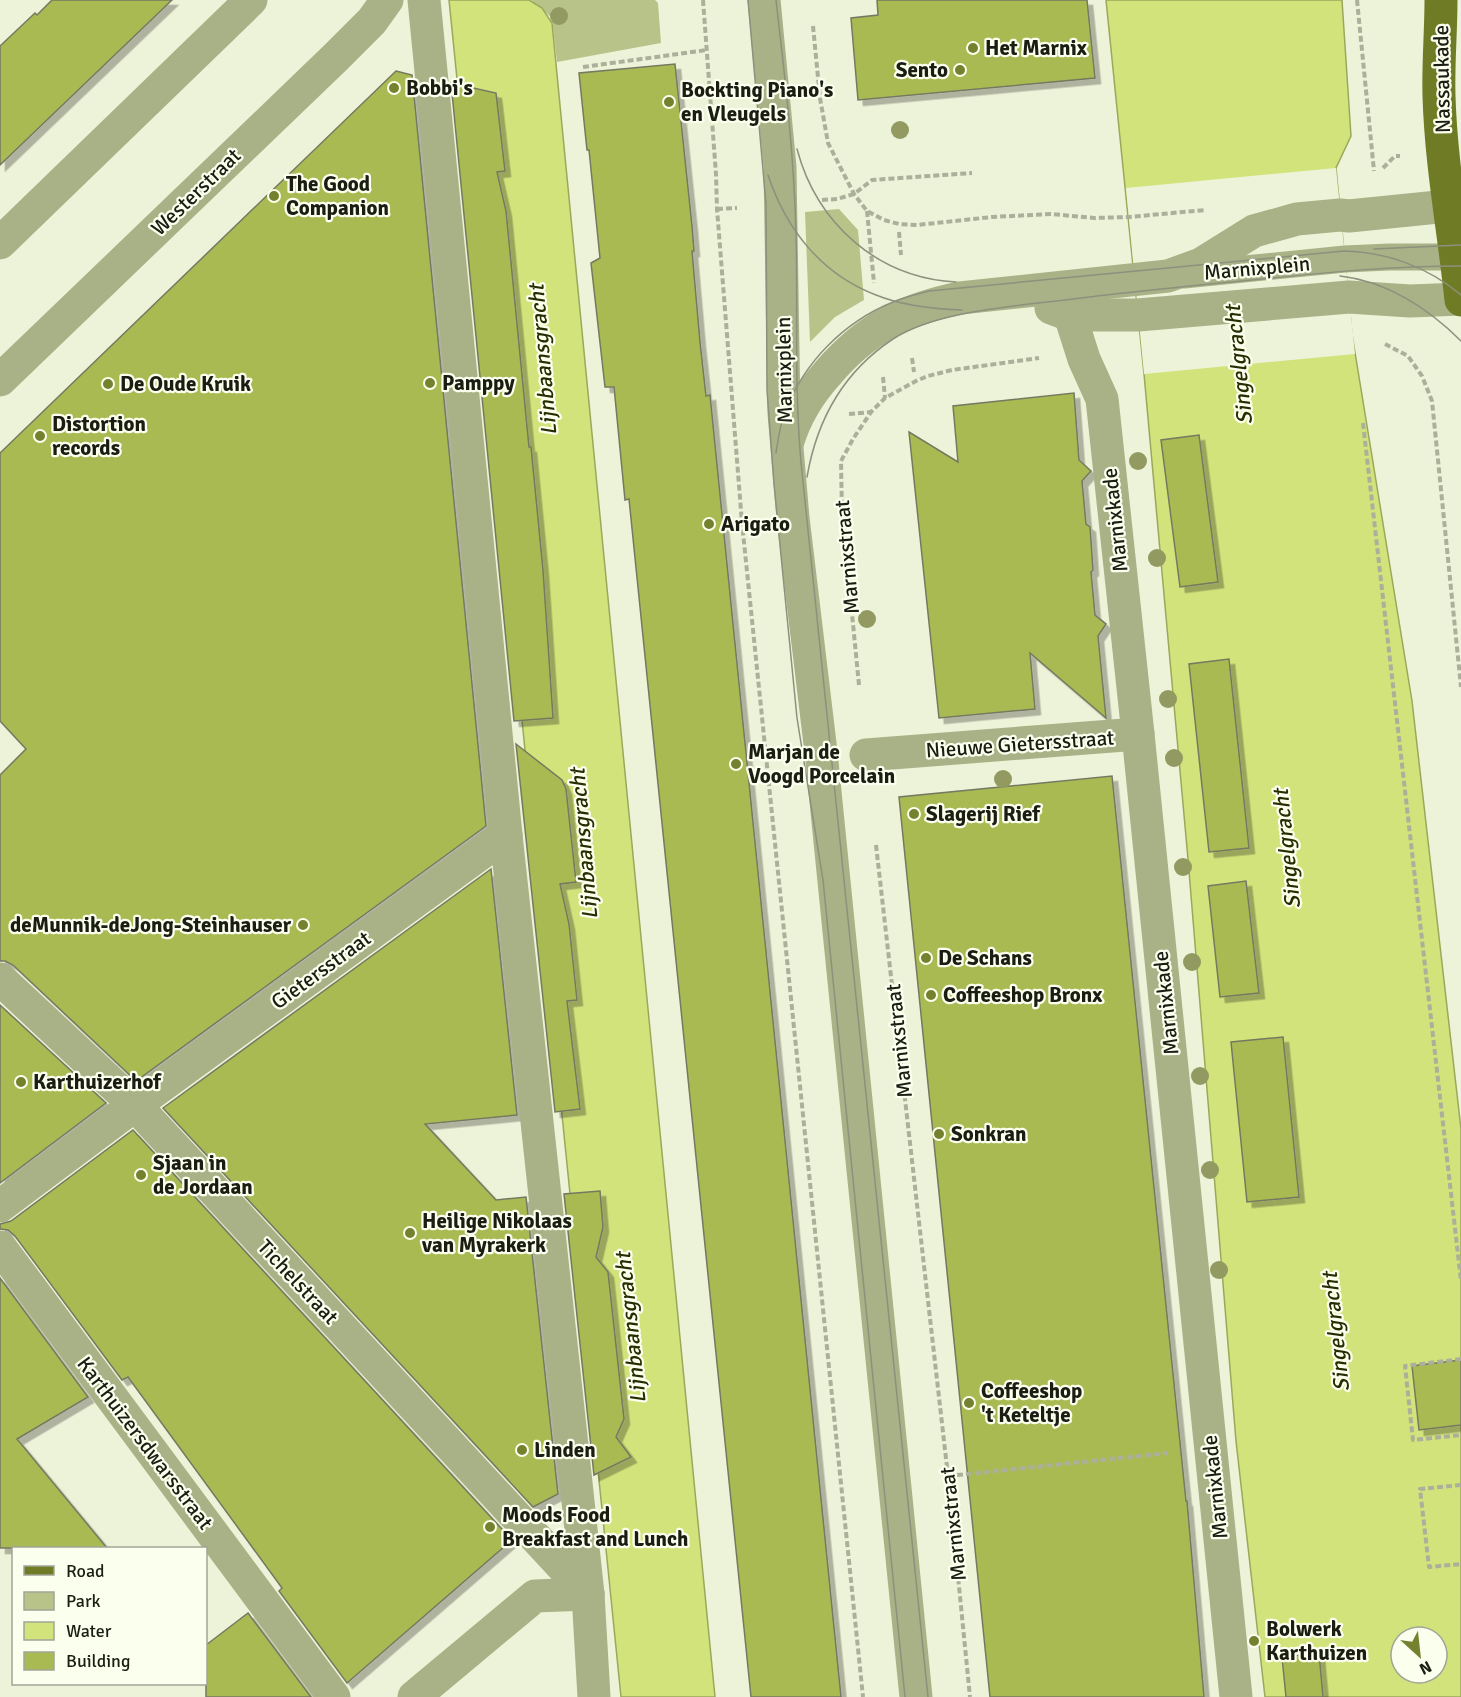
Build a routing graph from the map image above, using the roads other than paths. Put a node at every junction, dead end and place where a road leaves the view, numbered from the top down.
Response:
1 (251, 0) edge
2 (387, 0) edge
3 (424, 0) edge
4 (765, 0) edge
5 (1442, 0) edge
6 (1448, 0) edge
7 (1461, 41) edge
8 (1449, 206) junction
9 (0, 243) edge
10 (1459, 257) edge
11 (1168, 276) junction
12 (1008, 293) junction
13 (1461, 300) edge
14 (1070, 315) junction
15 (0, 380) edge
16 (786, 449) junction
17 (1138, 734) junction
18 (866, 755) dead end
19 (506, 835) junction
20 (0, 978) edge
21 (135, 1105) junction
22 (0, 1206) edge
23 (0, 1247) edge
24 (588, 1594) junction
25 (590, 1694) edge
26 (334, 1697) edge
27 (414, 1697) edge
28 (916, 1697) edge
29 (1236, 1697) edge

1 - 9 street
2 - 15 street, Westerstraat
3 - 19 street
4 - 16 street, Marnixplein
5 - 8 main road, Nassaukade
6 - 7 main road, Nassaukade
8 - 10 main road, Nassaukade
8 - 11 street, Marnixplein
10 - 11 lane, Marnixplein
10 - 13 main road, Nassaukade
11 - 12 street, Marnixplein
12 - 14 street, Marnixplein
12 - 16 street, Marnixplein
13 - 14 street, Marnixplein
14 - 17 street, Marnixkade
16 - 28 street
17 - 18 street, Nieuwe Gietersstraat
17 - 29 street, Marnixkade
19 - 21 street, Gietersstraat
19 - 24 street
20 - 21 street, Tichelstraat
21 - 22 street, Gietersstraat
21 - 24 street, Tichelstraat
23 - 26 street, Karthuizersdwarsstraat
24 - 25 street
24 - 27 street

